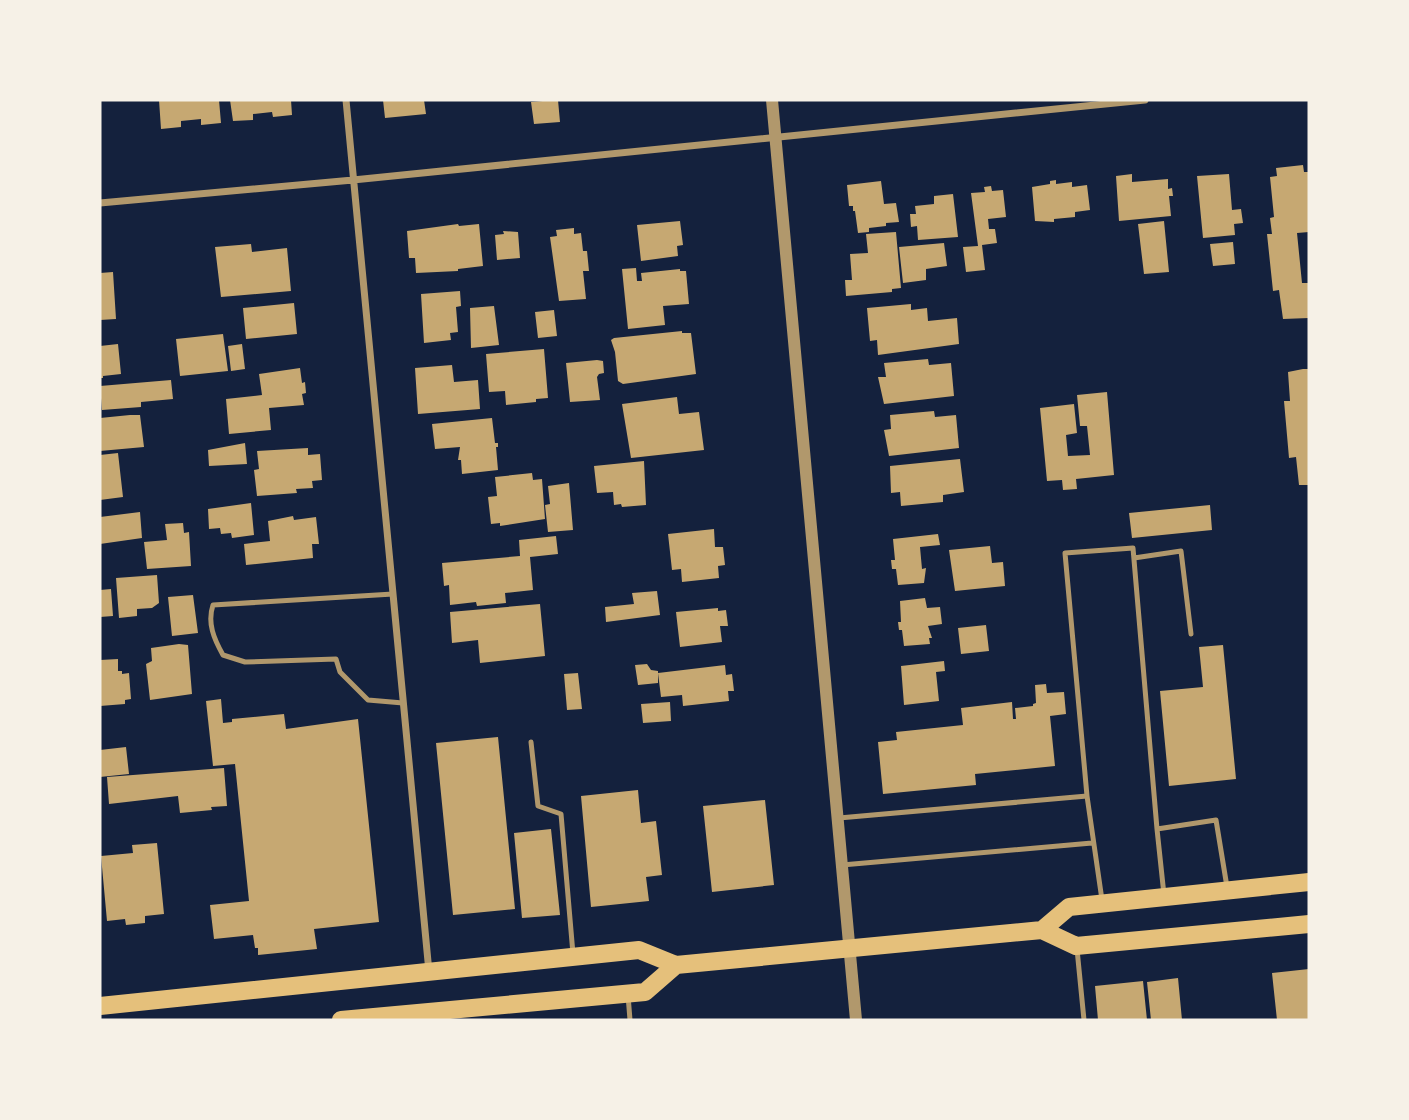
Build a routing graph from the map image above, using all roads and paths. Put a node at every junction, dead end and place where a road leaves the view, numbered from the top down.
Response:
1 (346, 100) edge
2 (772, 100) edge
3 (1145, 100) edge
4 (776, 137) junction
5 (353, 180) junction
6 (100, 203) edge
7 (1133, 558) junction
8 (393, 594) junction
9 (1191, 634) dead end
10 (403, 703) junction
11 (531, 742) dead end
12 (1087, 796) junction
13 (838, 818) junction
14 (1157, 829) junction
15 (1093, 843) junction
16 (842, 865) junction
17 (1309, 882) edge
18 (1227, 890) junction
19 (1164, 897) junction
20 (1102, 903) junction
21 (1309, 924) edge
22 (1042, 930) junction
23 (1076, 946) junction
24 (849, 950) junction
25 (573, 957) junction
26 (676, 965) junction
27 (429, 973) junction
28 (628, 994) junction
29 (100, 1006) edge
30 (434, 1015) edge
31 (341, 1020) edge
32 (630, 1020) edge
33 (856, 1020) edge
34 (1084, 1020) edge

1 - 5 street
2 - 4 street
3 - 4 street
4 - 5 street
4 - 13 street
5 - 6 street
5 - 8 street
7 - 9 lane
7 - 12 lane
7 - 14 lane
8 - 10 street
8 - 10 lane
10 - 27 street
11 - 25 lane
12 - 13 lane
12 - 15 lane
13 - 16 street
14 - 18 lane
14 - 19 lane
15 - 16 lane
15 - 20 lane
16 - 24 street
17 - 18 main road
18 - 19 main road
19 - 20 main road
20 - 22 main road
21 - 23 main road
22 - 23 main road
22 - 24 main road
23 - 34 lane
24 - 26 main road
24 - 33 street
25 - 26 main road
25 - 27 main road
26 - 28 main road
27 - 29 main road
28 - 30 main road
28 - 32 lane
30 - 31 main road

